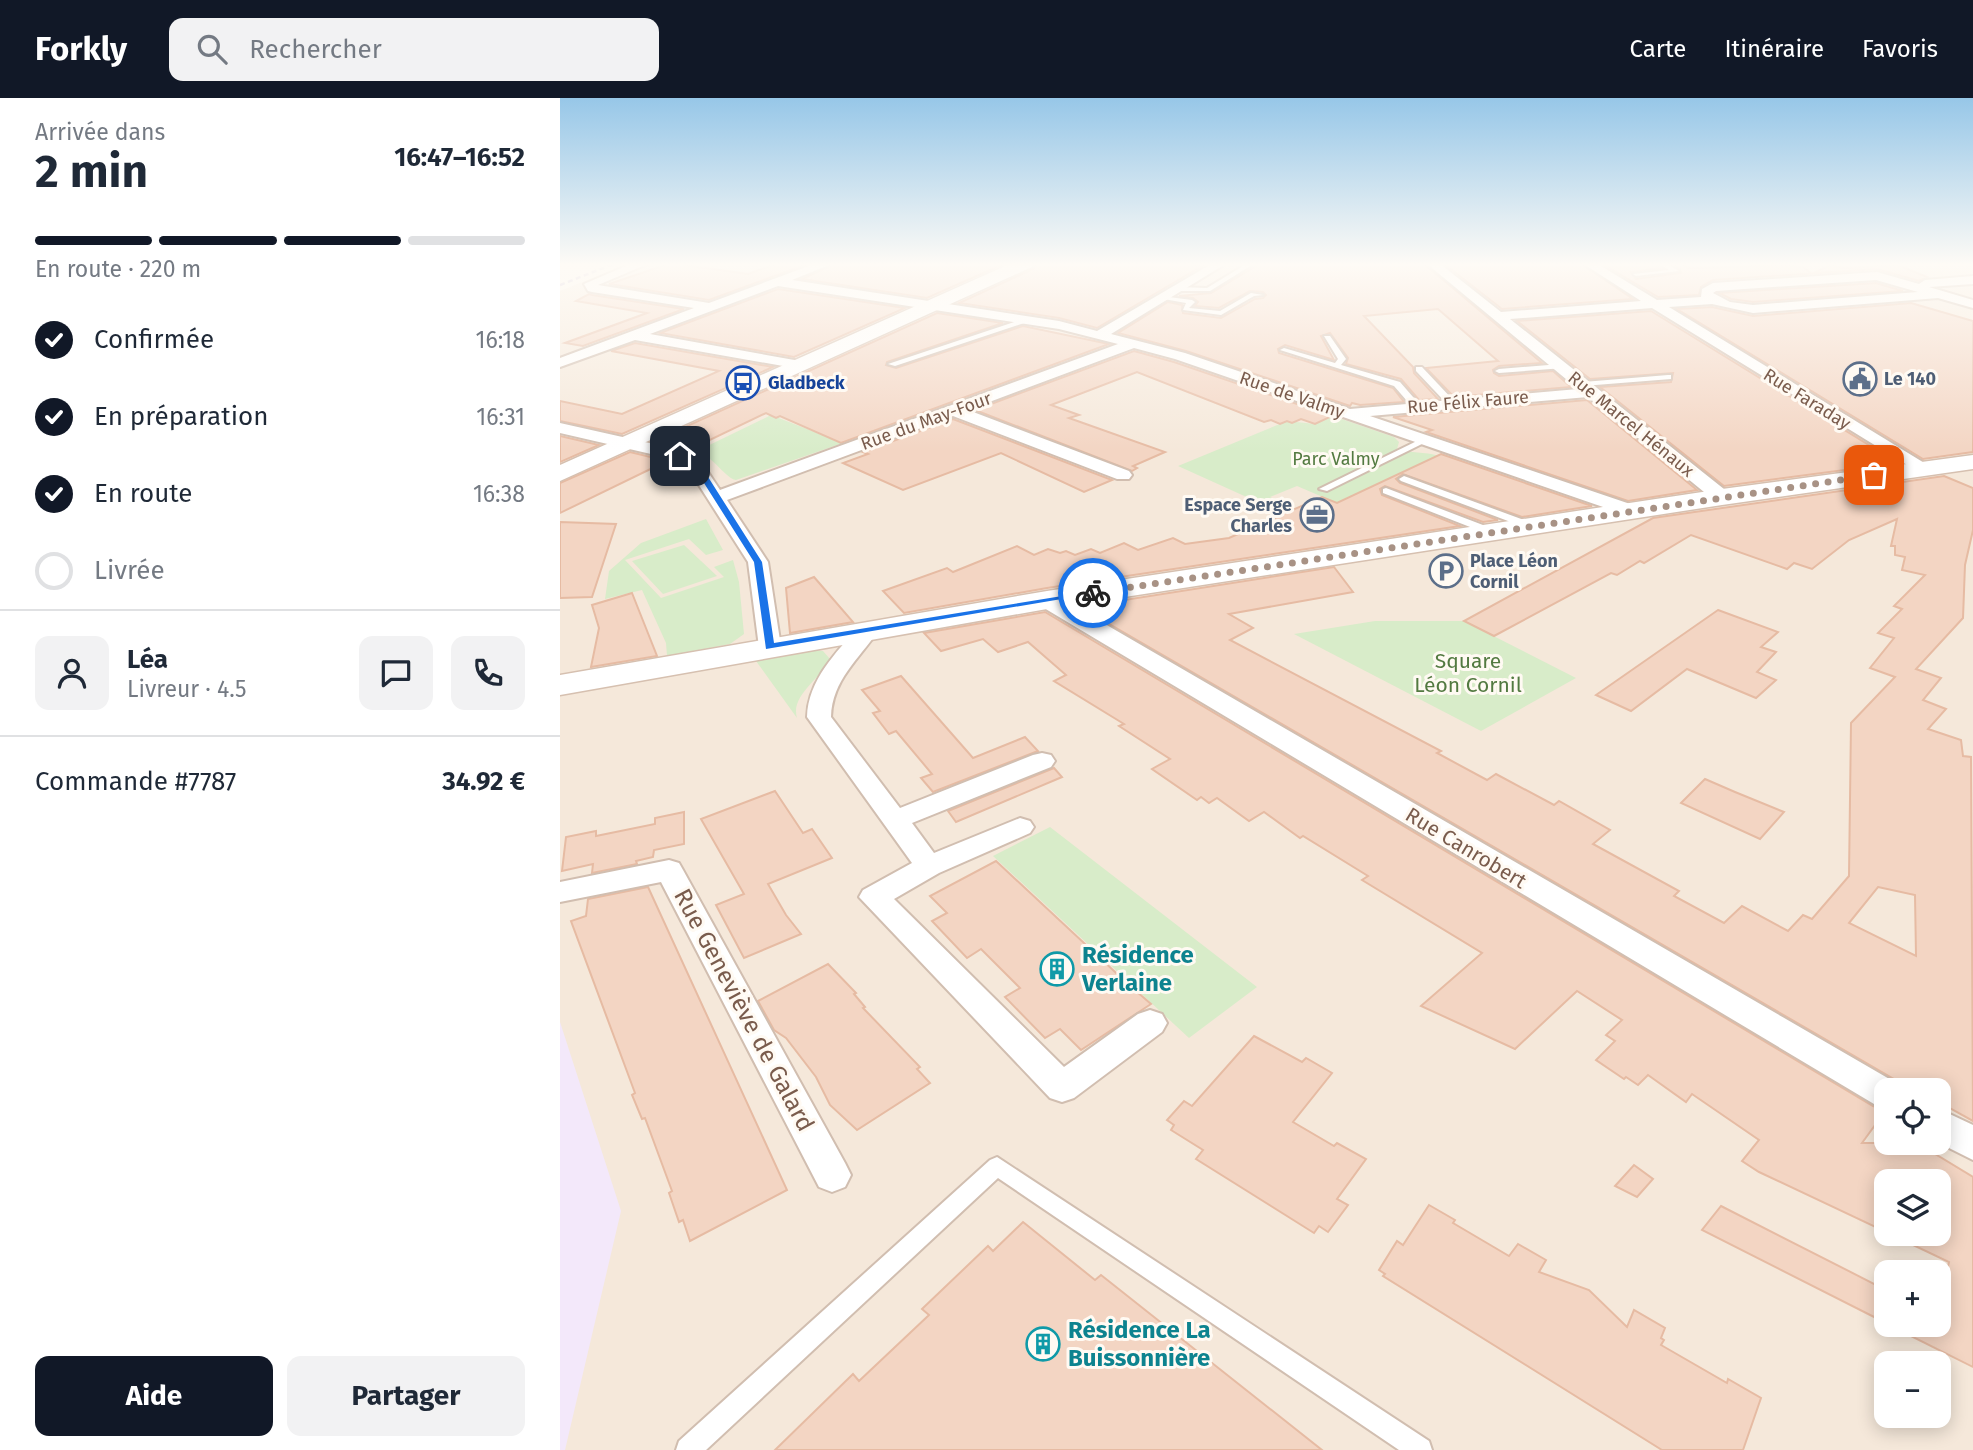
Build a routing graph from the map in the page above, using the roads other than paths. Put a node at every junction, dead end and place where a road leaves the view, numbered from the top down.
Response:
1 (658, 326) edge
2 (886, 326) edge
3 (1011, 326) edge
4 (1058, 326) edge
5 (1114, 326) edge
6 (1511, 326) edge
7 (1690, 326) edge
8 (634, 335) junction
9 (1099, 335) junction
10 (1327, 338) dead end
11 (1133, 344) junction
12 (1284, 350) dead end
13 (560, 363) edge
14 (892, 364) dead end
15 (800, 365) junction
16 (1336, 366) junction
17 (1561, 366) junction
18 (1419, 369) dead end
19 (1499, 371) dead end
20 (1668, 377) dead end
21 (1587, 388) junction
22 (1452, 404) junction
23 (1417, 407) junction
24 (955, 411) junction
25 (1345, 413) junction
26 (560, 428) edge
27 (1426, 440) junction
28 (628, 443) junction
29 (1973, 462) edge
30 (1920, 468) junction
31 (560, 474) edge
32 (1123, 475) dead end
33 (1404, 479) dead end
34 (1324, 489) dead end
35 (1385, 491) dead end
36 (718, 497) junction
37 (1722, 497) junction
38 (1632, 511) junction
39 (1531, 526) junction
40 (1493, 532) junction
41 (1047, 600) junction
42 (867, 631) junction
43 (770, 647) junction
44 (560, 685) edge
45 (1042, 761) dead end
46 (897, 819) junction
47 (1020, 827) dead end
48 (929, 866) junction
49 (560, 892) edge
50 (1150, 1023) dead end
51 (1874, 1087) edge
52 (1951, 1131) edge
53 (1973, 1144) edge
54 (832, 1175) dead end
55 (688, 1450) edge
56 (1420, 1450) edge

1 - 8 street
2 - 15 street
3 - 14 lane
4 - 9 street, Rue de Valmy
5 - 9 street
6 - 17 street, Rue Marcel Hénaux
7 - 30 street, Rue Faraday
8 - 13 street
8 - 15 street
9 - 11 street, Rue de Valmy
10 - 16 lane
11 - 24 street, Rue du May-Four
11 - 25 street, Rue de Valmy
12 - 16 lane
15 - 28 street
16 - 23 lane
17 - 19 lane
17 - 21 street, Rue Marcel Hénaux
18 - 22 lane
20 - 21 lane
21 - 22 street, Rue Félix Faure
21 - 37 street, Rue Marcel Hénaux
22 - 23 street, Rue Félix Faure
23 - 25 street, Rue Félix Faure
24 - 32 street
24 - 36 street, Rue du May-Four
25 - 27 street, Rue de Valmy
26 - 28 street
27 - 34 lane
27 - 38 street, Rue de Valmy
28 - 31 street
28 - 36 street
29 - 30 street
30 - 37 street
33 - 39 lane
35 - 40 lane
36 - 43 street
37 - 38 street
38 - 39 street
39 - 40 street
40 - 41 street
41 - 42 street
41 - 51 street, Rue Canrobert
42 - 43 street
42 - 46 street
43 - 44 street
45 - 46 street
46 - 48 street
47 - 48 street
48 - 50 street
49 - 54 street, Rue Geneviève de Galard
52 - 53 street
55 - 56 lane

